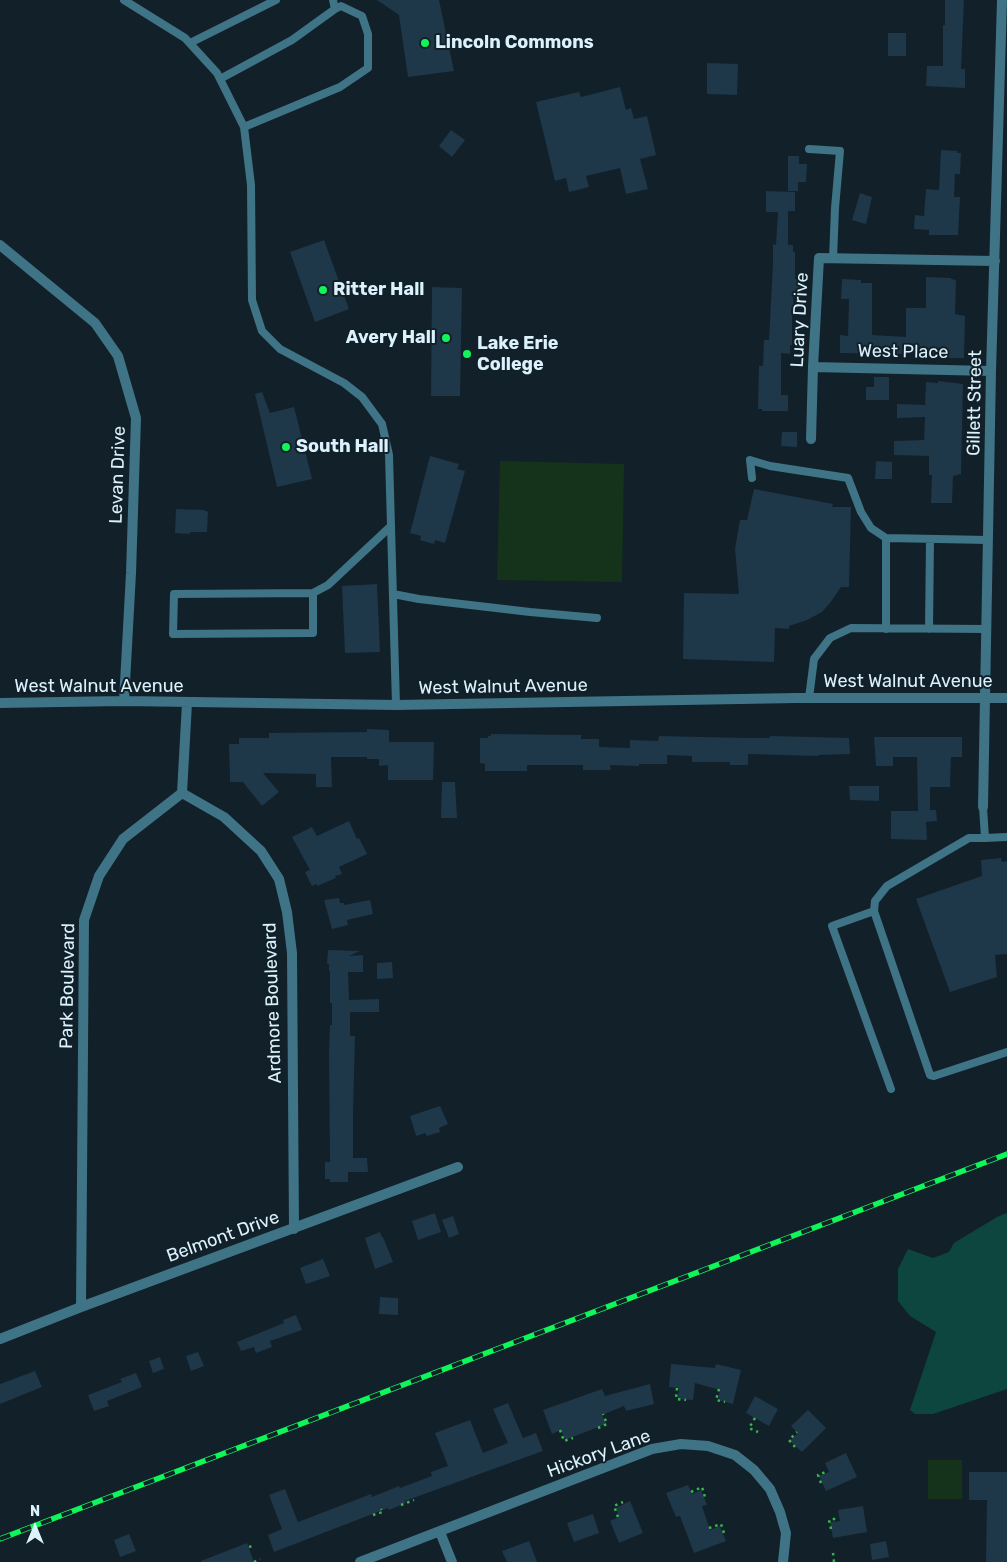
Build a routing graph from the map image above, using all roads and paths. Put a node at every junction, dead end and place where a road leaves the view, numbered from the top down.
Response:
1 (124, 0) edge
2 (276, 0) edge
3 (333, 0) edge
4 (1002, 0) edge
5 (335, 8) junction
6 (190, 44) junction
7 (220, 80) junction
8 (244, 127) junction
9 (809, 149) dead end
10 (0, 245) edge
11 (833, 259) junction
12 (995, 261) junction
13 (813, 367) junction
14 (991, 370) junction
15 (811, 440) dead end
16 (752, 478) dead end
17 (391, 526) junction
18 (886, 538) junction
19 (930, 539) junction
20 (988, 540) junction
21 (313, 593) junction
22 (393, 594) junction
23 (596, 618) dead end
24 (886, 629) junction
25 (929, 629) junction
26 (987, 629) junction
27 (809, 698) junction
28 (986, 698) junction
29 (1007, 698) edge
30 (124, 701) junction
31 (0, 703) edge
32 (186, 703) junction
33 (396, 705) junction
34 (182, 793) junction
35 (984, 807) joint
36 (1007, 837) edge
37 (985, 838) junction
38 (874, 911) junction
39 (1007, 1052) edge
40 (891, 1089) dead end
41 (458, 1167) dead end
42 (294, 1228) junction
43 (81, 1307) junction
44 (0, 1339) edge
45 (677, 1388) dead end
46 (719, 1389) dead end
47 (686, 1400) dead end
48 (725, 1402) dead end
49 (603, 1414) dead end
50 (755, 1418) dead end
51 (598, 1428) dead end
52 (560, 1430) dead end
53 (758, 1432) dead end
54 (797, 1432) dead end
55 (573, 1438) dead end
56 (795, 1447) dead end
57 (828, 1471) dead end
58 (821, 1483) dead end
59 (691, 1492) dead end
60 (705, 1497) dead end
61 (414, 1500) dead end
62 (623, 1502) dead end
63 (401, 1505) dead end
64 (381, 1509) dead end
65 (373, 1515) dead end
66 (618, 1517) dead end
67 (839, 1518) dead end
68 (710, 1528) dead end
69 (830, 1530) dead end
70 (440, 1532) junction
71 (724, 1533) dead end
72 (255, 1545) dead end
73 (249, 1547) dead end
74 (832, 1553) dead end
75 (260, 1559) dead end
76 (254, 1562) edge
77 (360, 1562) edge
78 (452, 1562) edge
79 (783, 1562) edge
80 (834, 1562) edge

1 - 6 lane
2 - 6 lane
3 - 5 lane
4 - 12 street, Gillett Street
5 - 7 lane
5 - 8 lane
6 - 7 lane
7 - 8 lane
8 - 17 lane
9 - 11 lane
10 - 30 street, Levan Drive
11 - 12 street, Luary Drive
11 - 13 street, Luary Drive
12 - 14 street, Gillett Street
13 - 14 street, West Place
13 - 15 street, Luary Drive
14 - 20 street, Gillett Street
16 - 18 lane
17 - 21 lane
17 - 22 lane
18 - 19 lane
18 - 24 lane
19 - 20 lane
19 - 25 lane
20 - 26 street, Gillett Street
21 - 21 lane
22 - 23 lane
22 - 33 lane
24 - 25 lane
24 - 27 lane
25 - 26 lane
26 - 28 street, Gillett Street
27 - 28 street, West Walnut Avenue
27 - 33 street, West Walnut Avenue
28 - 29 street, West Walnut Avenue
28 - 35 street, Gillett Street
30 - 31 street, West Walnut Avenue
30 - 32 street, West Walnut Avenue
32 - 33 street, West Walnut Avenue
32 - 34 street
34 - 42 street, Ardmore Boulevard
34 - 43 street, Park Boulevard
35 - 37 lane
36 - 37 lane
37 - 38 lane
38 - 39 lane
38 - 40 lane
41 - 42 street, Belmont Drive
42 - 43 street, Belmont Drive
43 - 44 street, Belmont Drive
45 - 47 path
46 - 48 path
49 - 51 path
50 - 53 path
52 - 55 path
54 - 56 path
57 - 58 path
59 - 60 path
61 - 63 path
62 - 66 path
64 - 65 path
67 - 69 path
68 - 71 path
70 - 77 street, Hickory Lane
70 - 78 street
70 - 79 street, Hickory Lane
72 - 73 path
74 - 80 path
75 - 76 path

